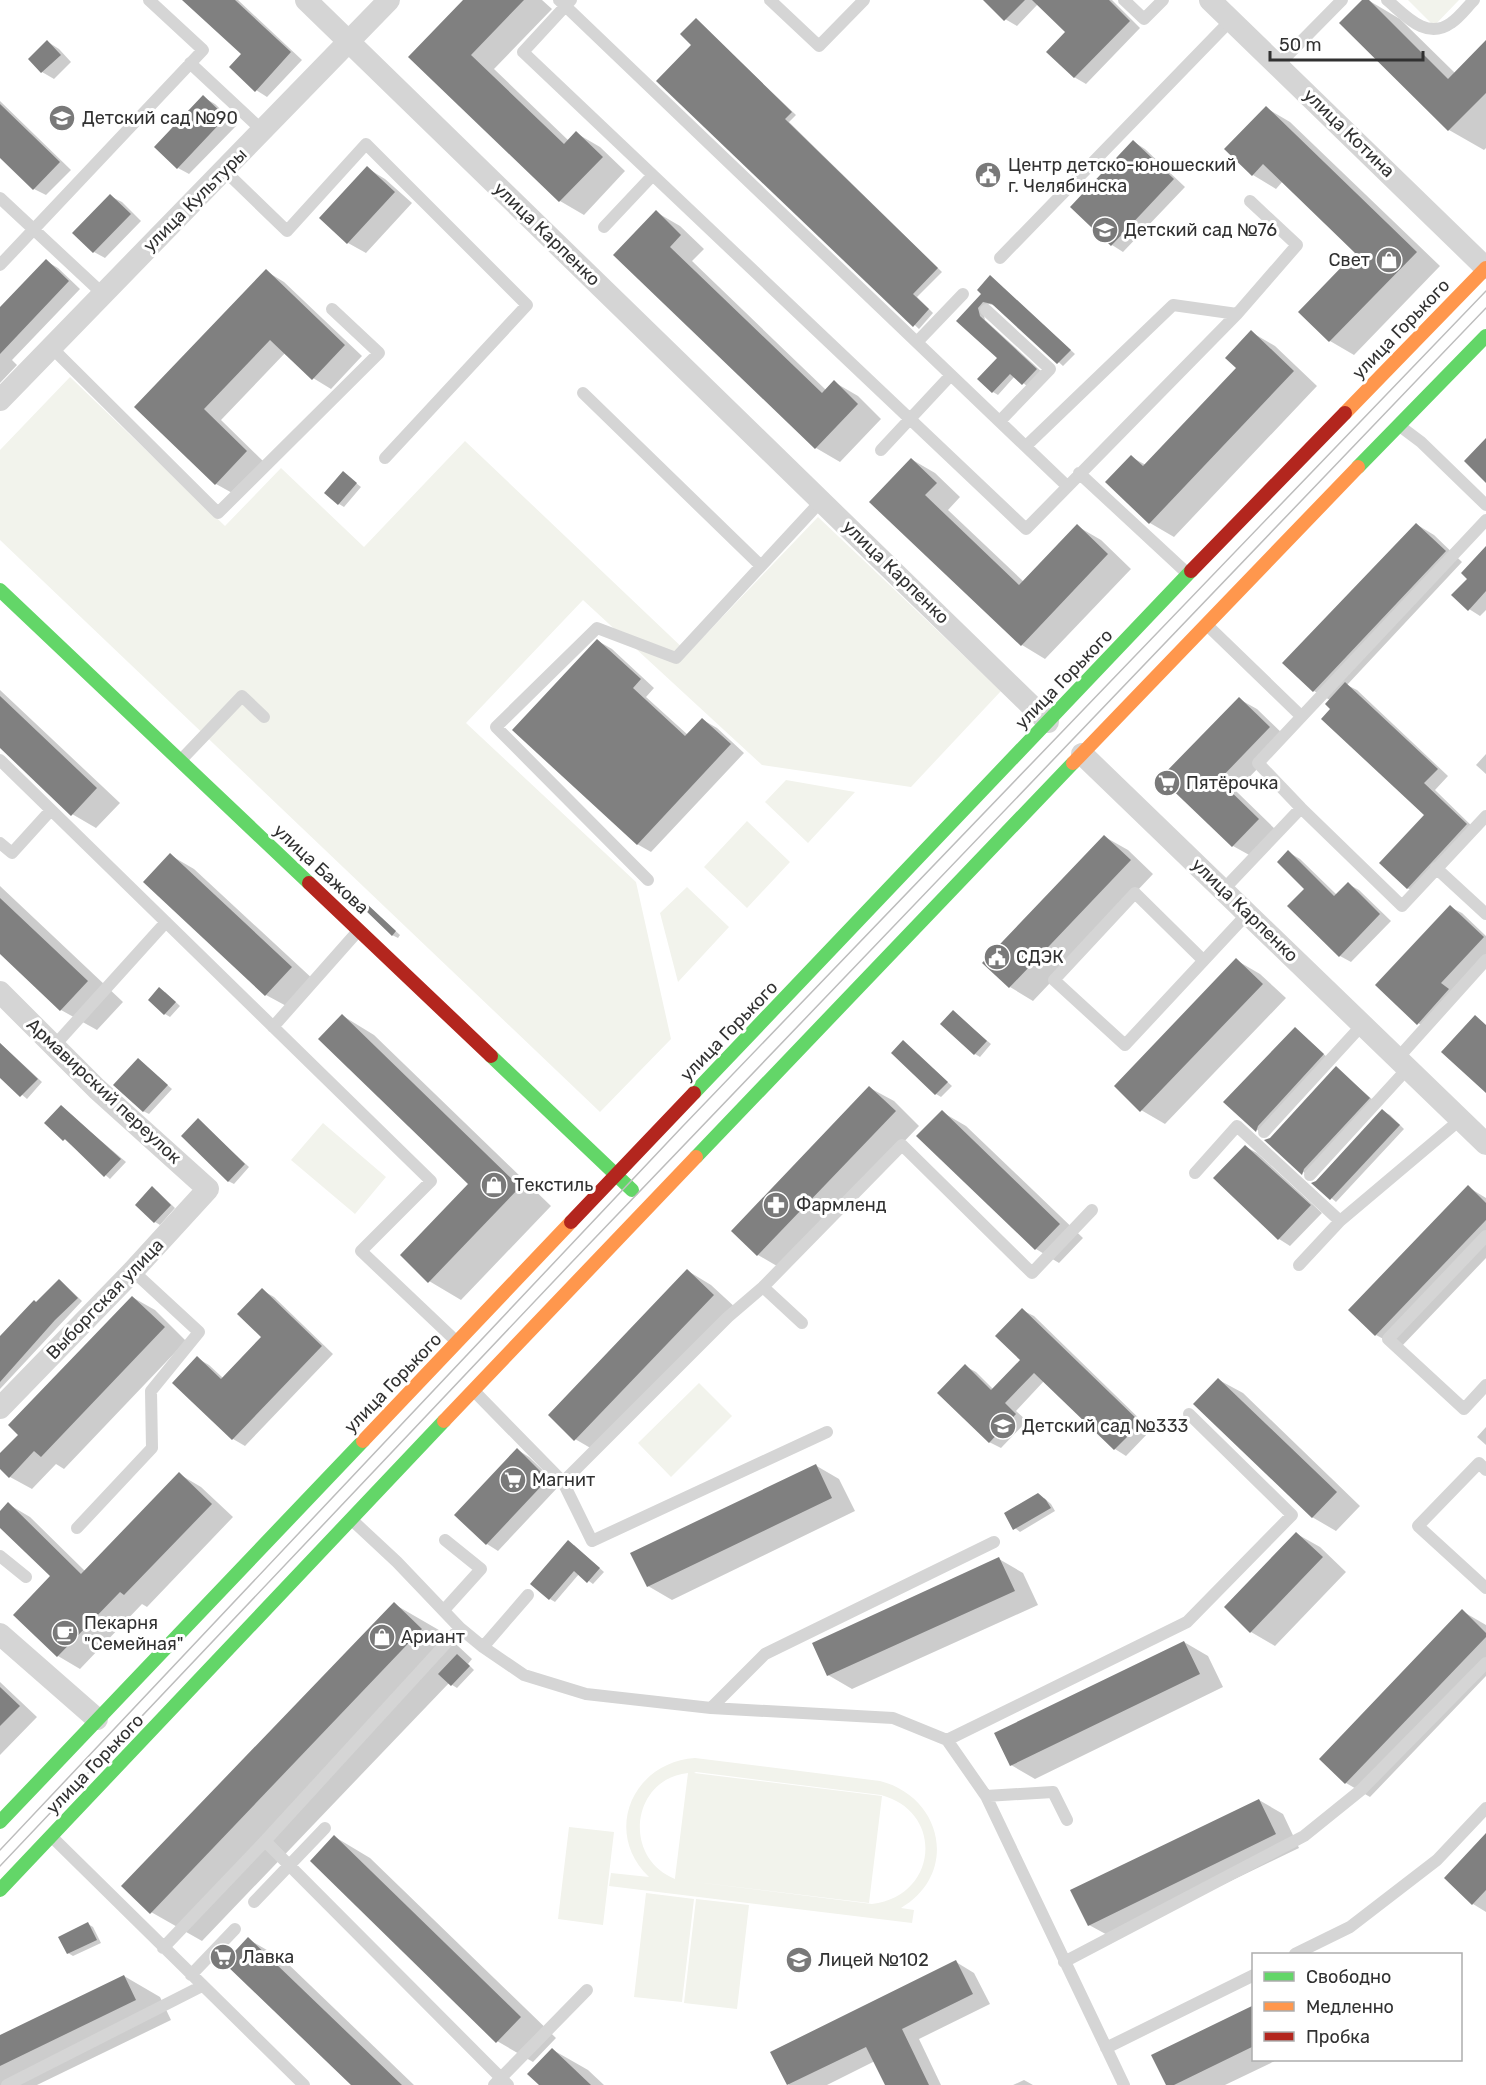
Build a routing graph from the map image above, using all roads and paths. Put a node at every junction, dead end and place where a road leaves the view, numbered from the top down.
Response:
1 (149, 0) edge
2 (306, 0) edge
3 (389, 0) edge
4 (770, 0) edge
5 (864, 0) edge
6 (1124, 0) edge
7 (1163, 0) edge
8 (1210, 0) edge
9 (1342, 0) edge
10 (1387, 0) edge
11 (1474, 0) edge
12 (565, 2) edge
13 (1231, 20) junction
14 (349, 42) junction
15 (190, 63) junction
16 (1278, 65) junction
17 (263, 131) junction
18 (225, 171) junction
19 (652, 175) junction
20 (0, 198) edge
21 (1250, 201) dead end
22 (604, 227) dead end
23 (34, 229) junction
24 (1000, 258) dead end
25 (0, 266) edge
26 (1486, 268) edge
27 (103, 294) junction
28 (963, 294) dead end
29 (332, 309) dead end
30 (986, 310) dead end
31 (1237, 314) junction
32 (1486, 336) edge
33 (917, 342) junction
34 (51, 347) junction
35 (951, 375) junction
36 (583, 393) dead end
37 (0, 400) edge
38 (910, 419) junction
39 (1000, 421) junction
40 (1400, 426) junction
41 (1026, 446) junction
42 (880, 450) dead end
43 (385, 458) dead end
44 (1078, 473) junction
45 (1067, 486) junction
46 (822, 500) junction
47 (1486, 505) edge
48 (1486, 520) edge
49 (761, 566) junction
50 (1188, 573) junction
51 (0, 590) edge
52 (1206, 624) junction
53 (1301, 716) junction
54 (264, 717) dead end
55 (1065, 738) junction
56 (0, 760) edge
57 (180, 761) junction
58 (1301, 808) junction
59 (51, 810) junction
60 (1486, 816) edge
61 (0, 843) edge
62 (1436, 868) junction
63 (648, 880) dead end
64 (1223, 890) junction
65 (1248, 913) junction
66 (1486, 914) edge
67 (166, 922) junction
68 (359, 930) junction
69 (1203, 960) junction
70 (1486, 960) edge
71 (0, 992) edge
72 (1363, 1024) junction
73 (273, 1027) junction
74 (54, 1046) junction
75 (1403, 1063) junction
76 (1461, 1119) junction
77 (1264, 1132) dead end
78 (1486, 1144) edge
79 (1195, 1173) dead end
80 (616, 1175) junction
81 (1310, 1175) dead end
82 (208, 1189) joint
83 (650, 1207) junction
84 (1092, 1210) dead end
85 (1340, 1221) junction
86 (1486, 1236) edge
87 (1299, 1265) dead end
88 (133, 1271) junction
89 (763, 1287) junction
90 (802, 1323) dead end
91 (457, 1342) junction
92 (1486, 1386) edge
93 (473, 1390) junction
94 (0, 1408) edge
95 (1190, 1414) dead end
96 (827, 1432) dead end
97 (1486, 1470) edge
98 (563, 1482) junction
99 (352, 1520) junction
100 (77, 1528) dead end
101 (445, 1540) dead end
102 (994, 1542) dead end
103 (0, 1556) edge
104 (26, 1577) dead end
105 (1486, 1588) edge
106 (528, 1595) dead end
107 (444, 1610) junction
108 (460, 1628) junction
109 (0, 1634) edge
110 (483, 1647) junction
111 (1486, 1664) edge
112 (711, 1708) junction
113 (97, 1719) junction
114 (946, 1740) junction
115 (986, 1796) junction
116 (1486, 1808) edge
117 (1067, 1820) dead end
118 (0, 1822) edge
119 (325, 1828) dead end
120 (51, 1837) junction
121 (265, 1840) junction
122 (289, 1865) junction
123 (0, 1890) edge
124 (254, 1902) dead end
125 (235, 1929) dead end
126 (163, 1948) junction
127 (1297, 1953) edge
128 (1064, 1962) junction
129 (190, 1975) junction
130 (1252, 1976) edge
131 (202, 1986) junction
132 (587, 1990) dead end
133 (1106, 2048) junction
134 (501, 2083) edge
135 (6, 2085) edge
136 (304, 2085) edge
137 (1124, 2085) edge

1 - 15 lane
2 - 14 street, улица Карпенко
3 - 14 street, улица Культуры
4 - 5 lane
6 - 7 lane
8 - 13 street, улица Котина
9 - 16 lane
10 - 11 lane
12 - 19 lane
12 - 33 lane
13 - 16 street, улица Котина
13 - 24 lane
14 - 17 street, улица Культуры
14 - 46 street, улица Карпенко
15 - 17 lane
15 - 23 lane
16 - 26 street, улица Котина
17 - 18 street, улица Культуры
18 - 27 street, улица Культуры
18 - 43 lane
19 - 22 lane
19 - 38 lane
20 - 23 lane
21 - 31 lane
23 - 25 lane
23 - 27 lane
26 - 50 main road, улица Горького
27 - 34 street, улица Культуры
28 - 33 lane
29 - 34 lane
30 - 39 lane
31 - 41 lane
31 - 44 lane
32 - 40 main road, улица Горького
33 - 35 lane
34 - 37 street, улица Культуры
35 - 38 lane
35 - 39 lane
36 - 49 lane
38 - 42 lane
38 - 45 lane
39 - 41 lane
40 - 47 lane
40 - 52 main road, улица Горького
41 - 45 lane
44 - 45 lane
44 - 50 lane
46 - 49 lane
46 - 55 street, улица Карпенко
48 - 53 lane
49 - 63 lane
50 - 55 main road, улица Горького
51 - 57 main road, улица Бажова
52 - 53 lane
52 - 55 main road, улица Горького
53 - 58 lane
54 - 57 lane
55 - 64 street, улица Карпенко
55 - 80 main road, улица Горького
55 - 83 main road, улица Горького
56 - 59 lane
57 - 68 main road, улица Бажова
58 - 62 lane
58 - 64 lane
59 - 61 lane
59 - 67 lane
60 - 62 lane
62 - 66 lane
64 - 65 street, улица Карпенко
65 - 69 lane
65 - 72 street, улица Карпенко
67 - 73 lane
67 - 74 lane
68 - 73 lane
68 - 80 main road, улица Бажова
69 - 69 lane
70 - 75 lane
71 - 74 street, Армавирский переулок
72 - 75 street, улица Карпенко
72 - 77 lane
73 - 91 lane
74 - 82 street, Армавирский переулок
75 - 76 street, улица Карпенко
75 - 81 lane
76 - 78 street, улица Карпенко
76 - 85 lane
79 - 85 lane
80 - 83 main road, улица Бажова
80 - 91 main road, улица Горького
82 - 88 street, Выборгская улица
83 - 93 main road, улица Горького
84 - 89 lane
85 - 87 lane
86 - 92 lane
88 - 94 street, Выборгская улица
88 - 100 lane
89 - 90 lane
89 - 98 lane
91 - 113 main road, улица Горького
93 - 98 lane
93 - 99 main road, улица Горького
95 - 114 lane
96 - 98 lane
97 - 105 lane
99 - 107 lane
99 - 120 main road, улица Горького
101 - 107 lane
102 - 112 lane
103 - 104 lane
106 - 110 lane
107 - 108 lane
108 - 110 lane
108 - 121 lane
109 - 113 street
110 - 112 lane
111 - 128 lane
112 - 114 lane
113 - 118 main road, улица Горького
114 - 115 lane
115 - 117 lane
115 - 128 lane
116 - 127 lane
119 - 122 lane
120 - 123 main road, улица Горького
120 - 126 lane
121 - 122 lane
121 - 126 lane
122 - 124 lane
122 - 134 lane
125 - 129 lane
126 - 129 lane
128 - 133 lane
129 - 131 lane
130 - 133 lane
131 - 135 lane
131 - 136 lane
132 - 134 lane
133 - 137 lane

